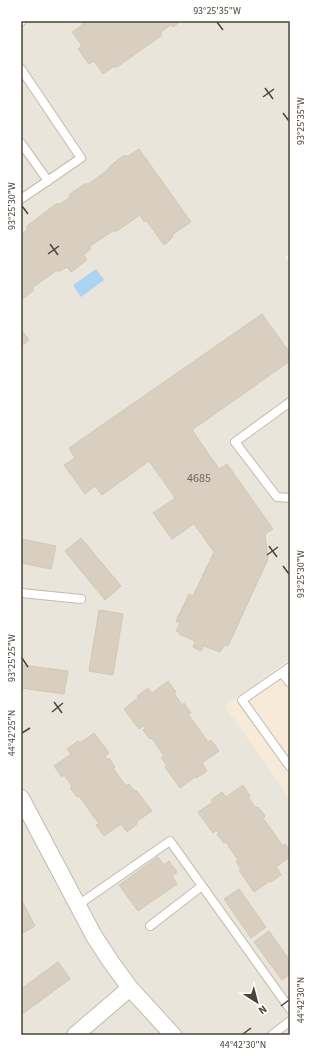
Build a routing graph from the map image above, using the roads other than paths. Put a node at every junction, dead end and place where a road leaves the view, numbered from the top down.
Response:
1 (21, 69) edge
2 (21, 143) edge
3 (48, 181) junction
4 (21, 199) edge
5 (290, 402) edge
6 (290, 498) edge
7 (21, 594) edge
8 (81, 599) dead end
9 (290, 667) edge
10 (282, 672) junction
11 (290, 684) edge
12 (290, 767) edge
13 (21, 798) edge
14 (202, 886) junction
15 (78, 905) junction
16 (150, 926) dead end
17 (130, 988) junction
18 (290, 1009) edge
19 (290, 1021) edge
20 (75, 1035) edge
21 (173, 1035) edge
22 (272, 1035) edge

1 - 3 lane
2 - 3 lane
3 - 4 lane
5 - 6 lane
7 - 8 lane
9 - 10 lane
10 - 11 lane
10 - 12 lane
13 - 15 street
14 - 15 lane
14 - 16 lane
14 - 18 lane
15 - 17 street
17 - 20 street
17 - 21 street
19 - 22 lane

